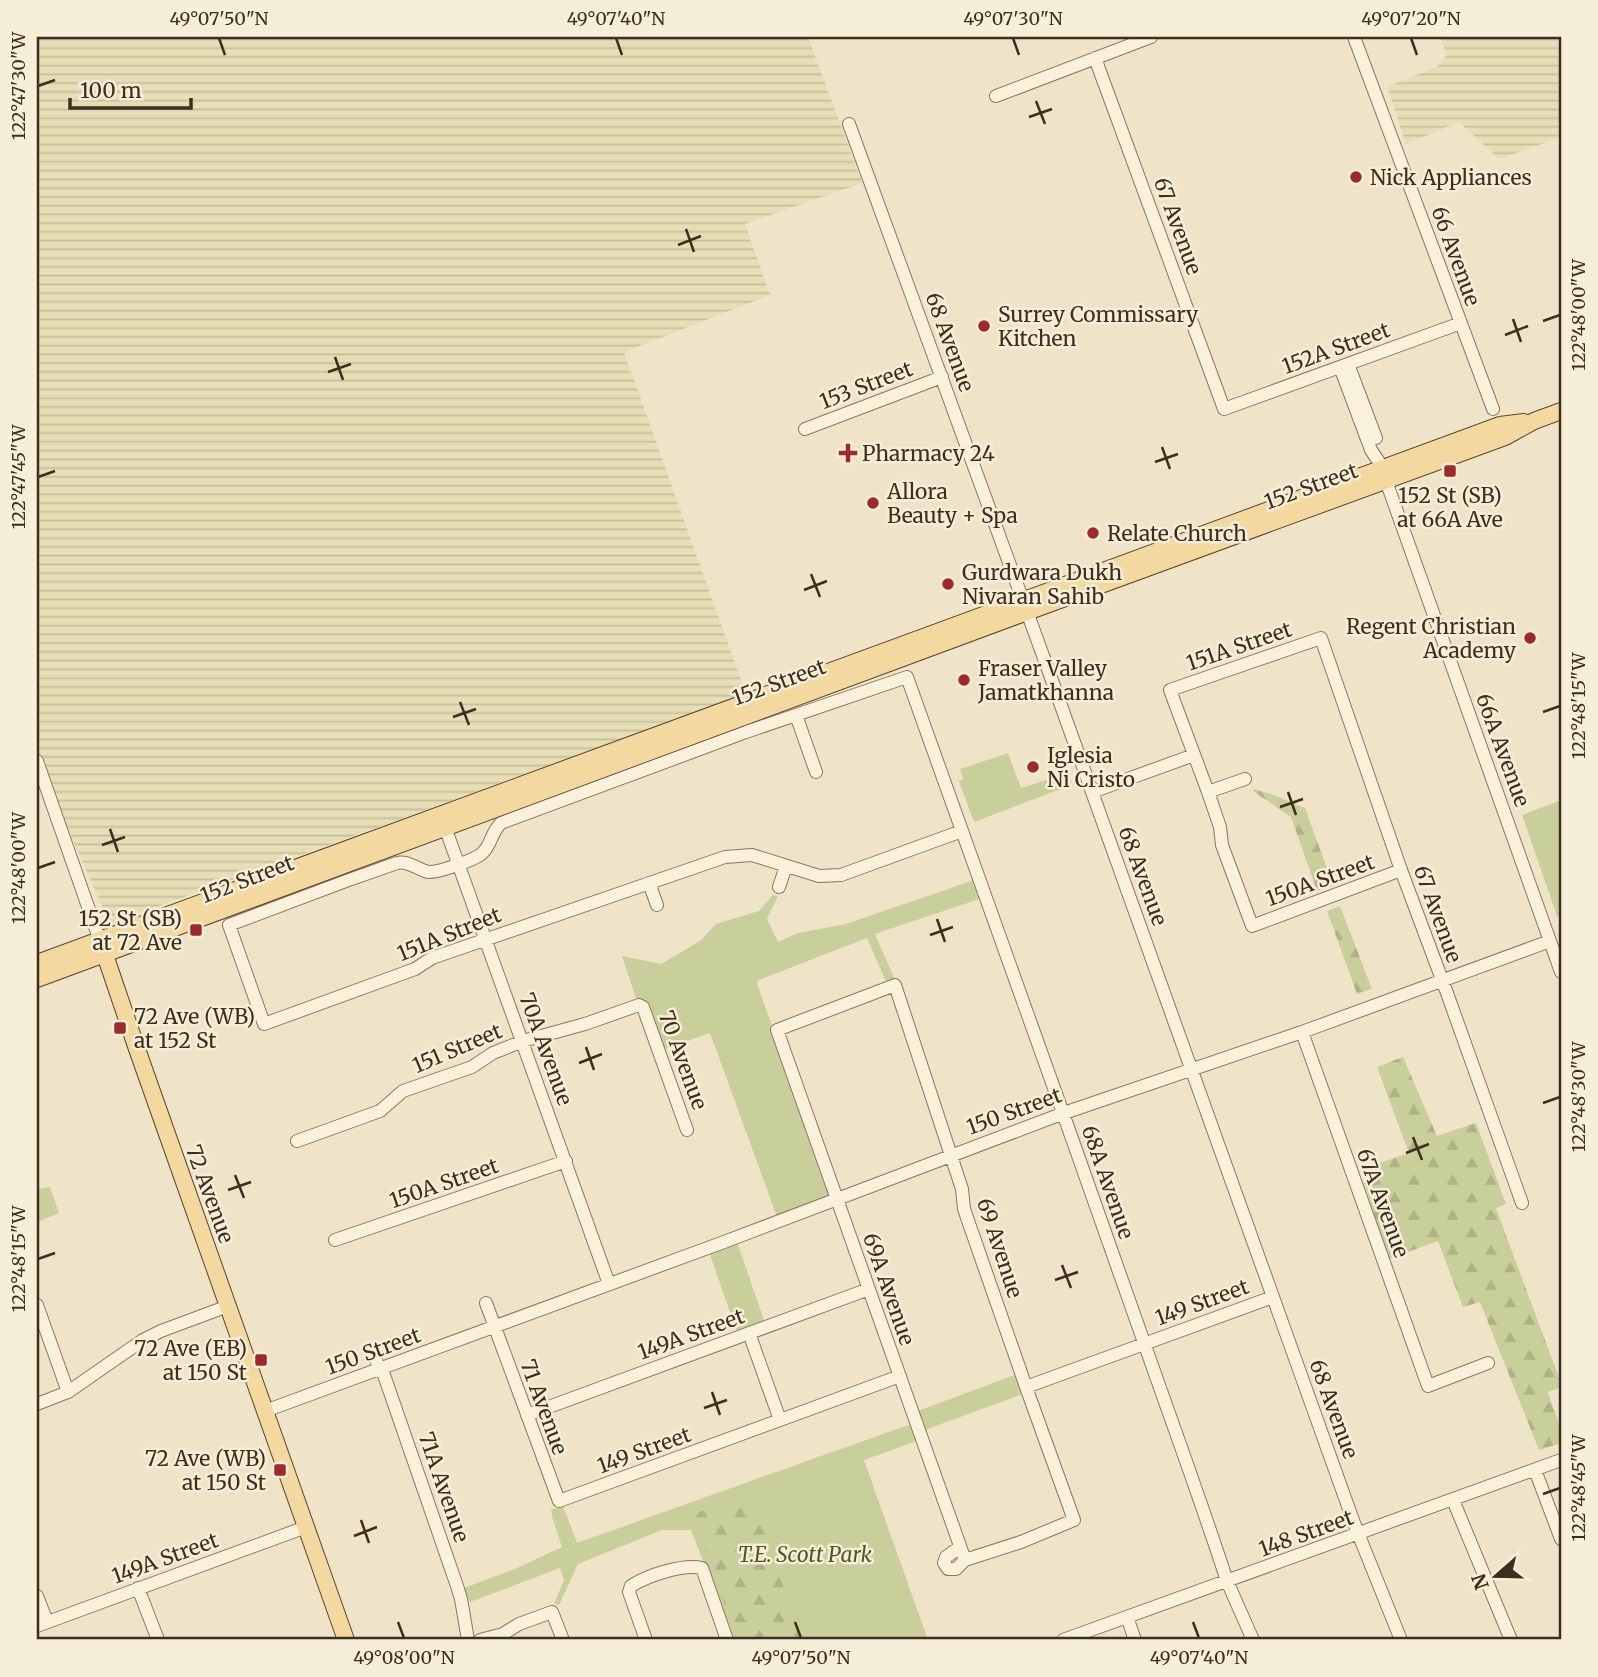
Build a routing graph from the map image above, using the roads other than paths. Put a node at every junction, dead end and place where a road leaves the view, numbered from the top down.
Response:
1 (1151, 37) edge
2 (1354, 37) edge
3 (1095, 58) junction
4 (996, 96) dead end
5 (849, 124) dead end
6 (1461, 323) junction
7 (1344, 366) junction
8 (942, 377) junction
9 (1224, 409) joint
10 (1493, 409) dead end
11 (1561, 411) edge
12 (805, 429) dead end
13 (1382, 470) junction
14 (1025, 606) junction
15 (1321, 638) joint
16 (796, 715) junction
17 (1194, 755) junction
18 (37, 761) edge
19 (816, 772) dead end
20 (1245, 779) dead end
21 (1092, 792) junction
22 (1208, 792) junction
23 (499, 794) junction
24 (445, 827) junction
25 (962, 831) junction
26 (460, 864) junction
27 (786, 866) junction
28 (1401, 870) junction
29 (649, 883) junction
30 (779, 887) dead end
31 (657, 905) dead end
32 (486, 939) junction
33 (1550, 941) junction
34 (102, 948) junction
35 (37, 963) edge
36 (1561, 972) edge
37 (37, 979) edge
38 (1442, 979) junction
39 (639, 1005) joint
40 (777, 1030) joint
41 (1302, 1032) junction
42 (523, 1041) junction
43 (1192, 1069) junction
44 (1064, 1113) junction
45 (687, 1130) dead end
46 (297, 1141) dead end
47 (951, 1154) junction
48 (566, 1161) junction
49 (837, 1198) junction
50 (1521, 1203) dead end
51 (335, 1240) dead end
52 (609, 1284) junction
53 (869, 1289) junction
54 (1273, 1297) junction
55 (486, 1303) dead end
56 (37, 1305) edge
57 (228, 1306) junction
58 (494, 1327) junction
59 (749, 1333) junction
60 (1144, 1344) junction
61 (373, 1350) dead end
62 (1488, 1363) dead end
63 (379, 1369) junction
64 (900, 1377) junction
65 (1026, 1387) junction
66 (68, 1392) junction
67 (37, 1404) edge
68 (265, 1411) junction
69 (527, 1415) junction
70 (780, 1420) junction
71 (1561, 1460) edge
72 (1535, 1470) junction
73 (1453, 1500) junction
74 (559, 1501) joint
75 (306, 1527) junction
76 (1359, 1534) junction
77 (1561, 1539) edge
78 (960, 1547) junction
79 (965, 1560) junction
80 (1227, 1581) junction
81 (138, 1588) junction
82 (37, 1596) edge
83 (1127, 1617) junction
84 (42, 1624) edge
85 (158, 1640) edge
86 (346, 1640) edge
87 (468, 1640) edge
88 (480, 1640) edge
89 (563, 1640) edge
90 (646, 1640) edge
91 (727, 1640) edge
92 (1063, 1640) edge
93 (1135, 1640) edge
94 (1253, 1640) edge
95 (1401, 1640) edge
96 (1511, 1640) edge

1 - 3 street
2 - 6 street, 66 Avenue
3 - 4 street
3 - 9 street, 67 Avenue
5 - 8 street, 68 Avenue
6 - 7 street, 152A Street
6 - 10 street, 66 Avenue
7 - 9 street, 152A Street
7 - 13 street, 66A Avenue
8 - 12 street, 153 Street
8 - 14 street, 68 Avenue
11 - 13 main road, 152 Street
13 - 14 main road, 152 Street
13 - 33 street, 66A Avenue
14 - 21 street, 68 Avenue
14 - 23 main road, 152 Street
14 - 24 main road, 152 Street
15 - 17 street, 151A Street
15 - 28 street, 67 Avenue
16 - 19 street
16 - 25 street, 68A Avenue
16 - 26 street
17 - 21 street
17 - 22 street
18 - 34 street, 72 Avenue
20 - 22 street
21 - 43 street, 68 Avenue
22 - 28 street, 150A Street
23 - 24 main road
23 - 34 main road, 152 Street
24 - 26 street, 70A Avenue
24 - 34 main road, 152 Street
25 - 27 street, 151A Street
25 - 44 street, 68A Avenue
26 - 32 street, 70A Avenue
26 - 32 street, 151A Street
27 - 29 street, 151A Street
27 - 30 street
28 - 38 street, 67 Avenue
29 - 31 street
29 - 32 street, 151A Street
32 - 42 street, 70A Avenue
33 - 36 street, 66A Avenue
33 - 38 street, 150 Street
34 - 35 main road, 152 Street
34 - 37 main road, 152 Street
34 - 57 main road, 72 Avenue
38 - 41 street, 150 Street
38 - 50 street, 67 Avenue
39 - 42 street, 151 Street
39 - 45 street, 70 Avenue
40 - 47 street, 69 Avenue
40 - 49 street, 69A Avenue
41 - 43 street, 150 Street
41 - 62 street, 67A Avenue
42 - 46 street, 151 Street
42 - 48 street, 70A Avenue
43 - 44 street, 150 Street
43 - 54 street, 68 Avenue
44 - 47 street, 150 Street
44 - 60 street, 68A Avenue
47 - 49 street, 150 Street
47 - 65 street, 69 Avenue
48 - 51 street, 150A Street
48 - 52 street, 70A Avenue
49 - 52 street, 150 Street
49 - 53 street, 69A Avenue
52 - 58 street, 150 Street
53 - 59 street, 149A Street
53 - 64 street, 69A Avenue
54 - 60 street, 149 Street
54 - 76 street, 68 Avenue
55 - 58 street
56 - 66 street
57 - 66 street
57 - 68 main road, 72 Avenue
58 - 63 street, 150 Street
58 - 69 street, 71 Avenue
59 - 69 street, 149A Street
59 - 70 street
60 - 65 street, 149 Street
60 - 80 street, 68A Avenue
61 - 63 street, 71A Avenue
63 - 68 street, 150 Street
63 - 87 street, 71A Avenue
64 - 70 street, 149 Street
64 - 78 street, 69A Avenue
65 - 79 street, 69 Avenue
66 - 67 street
68 - 75 main road, 72 Avenue
69 - 74 street, 71 Avenue
70 - 74 street, 149 Street
71 - 72 street, 148 Street
72 - 73 street, 148 Street
72 - 77 street
73 - 76 street, 148 Street
73 - 96 street
75 - 81 street, 149A Street
75 - 86 main road, 72 Avenue
76 - 80 street, 148 Street
76 - 95 street, 68 Avenue
78 - 79 street, 69A Avenue
78 - 79 street
80 - 83 street, 148 Street
80 - 94 street, 68A Avenue
81 - 84 street, 149A Street
81 - 85 street
82 - 84 street
83 - 92 street, 148 Street
83 - 93 street
88 - 89 street
90 - 91 street

